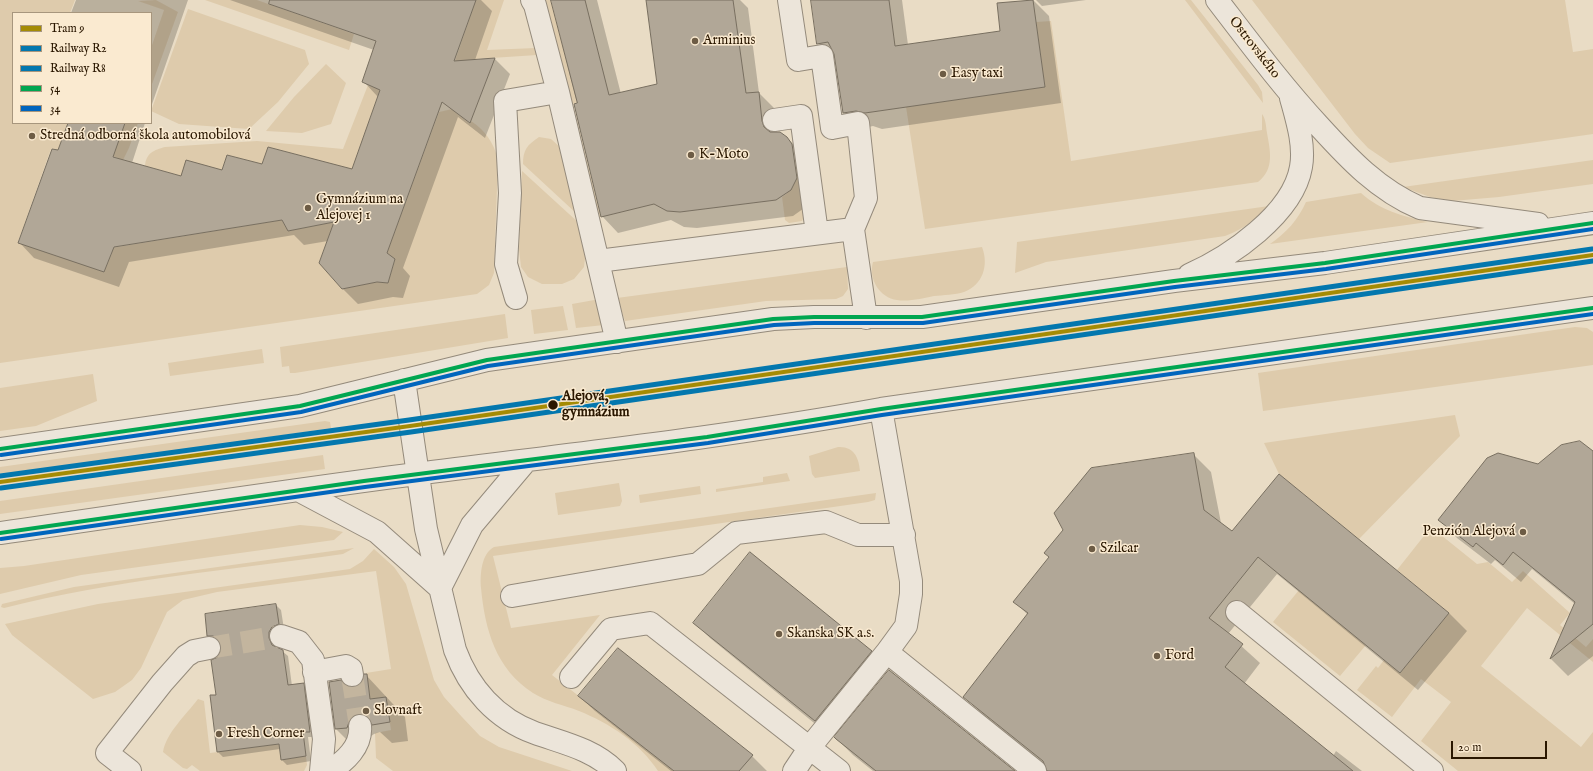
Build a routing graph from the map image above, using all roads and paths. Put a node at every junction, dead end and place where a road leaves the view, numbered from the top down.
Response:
1 (532, 0) edge
2 (789, 0) edge
3 (1217, 0) edge
4 (558, 92) junction
5 (1291, 95) junction
6 (774, 120) dead end
7 (1593, 223) edge
8 (1561, 227) junction
9 (853, 229) junction
10 (817, 233) junction
11 (598, 261) junction
12 (1174, 281) junction
13 (516, 298) dead end
14 (1589, 313) edge
15 (866, 318) junction
16 (617, 342) junction
17 (404, 380) junction
18 (881, 409) junction
19 (0, 449) edge
20 (526, 461) junction
21 (417, 474) junction
22 (298, 490) junction
23 (0, 533) edge
24 (904, 535) junction
25 (440, 588) junction
26 (512, 596) dead end
27 (1238, 612) dead end
28 (281, 636) tunnel mouth
29 (209, 648) tunnel mouth
30 (888, 652) junction
31 (314, 672) junction
32 (352, 675) dead end
33 (572, 677) dead end
34 (360, 726) tunnel mouth
35 (810, 747) junction
36 (130, 771) edge
37 (322, 771) edge
38 (329, 771) edge
39 (614, 771) edge
40 (794, 771) edge
41 (839, 771) edge
42 (1035, 771) edge
43 (1432, 771) edge

1 - 4 street
2 - 9 street
3 - 5 street, Ostrovského
4 - 11 street
4 - 13 street
5 - 8 street, Ostrovského
5 - 12 street
6 - 10 street
7 - 8 street
8 - 12 street
9 - 10 street
9 - 15 street
10 - 11 street
11 - 16 street
12 - 15 street
14 - 18 street
15 - 16 street
16 - 17 street
17 - 19 street
17 - 21 street
18 - 20 street
18 - 24 street
20 - 21 street
20 - 25 street
21 - 22 street
21 - 25 street
22 - 23 street
22 - 25 street
24 - 26 street
24 - 30 street
25 - 39 street
27 - 43 street
28 - 31 street
29 - 36 street
30 - 35 street
30 - 42 street
31 - 32 street
31 - 37 street
33 - 35 street
34 - 38 street
35 - 40 street
35 - 41 street

